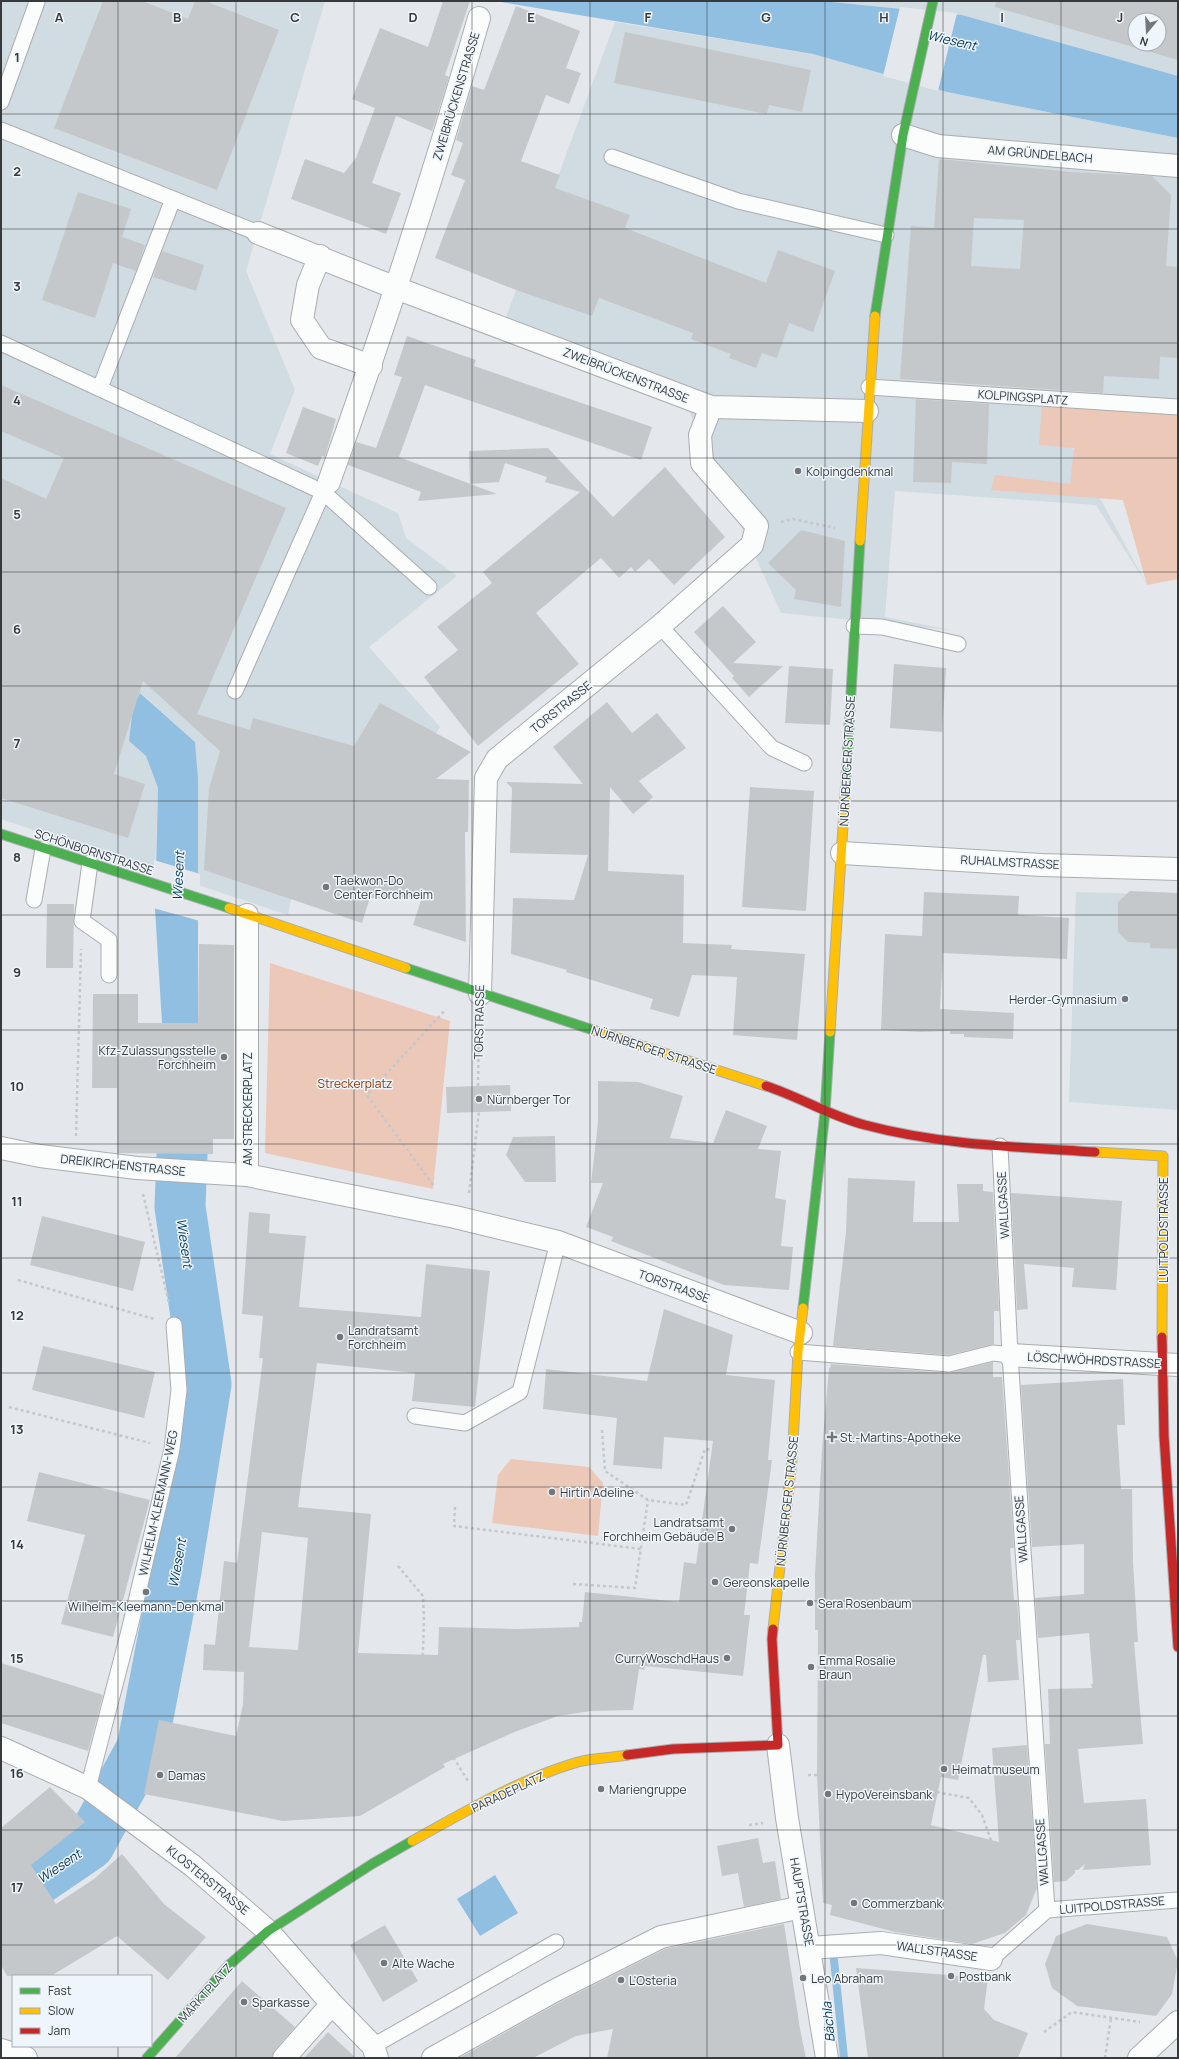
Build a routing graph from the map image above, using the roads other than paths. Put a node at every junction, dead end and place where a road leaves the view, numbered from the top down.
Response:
1 (934, 1) edge
2 (37, 2) edge
3 (479, 18) dead end
4 (1, 102) edge
5 (1, 130) edge
6 (903, 135) junction
7 (612, 157) dead end
8 (1178, 166) edge
9 (173, 199) junction
10 (258, 233) joint
11 (886, 235) junction
12 (320, 256) junction
13 (396, 288) junction
14 (1, 343) edge
15 (371, 366) junction
16 (869, 387) junction
17 (100, 388) junction
18 (711, 407) junction
19 (1178, 407) edge
20 (866, 411) junction
21 (326, 487) junction
22 (429, 587) dead end
23 (660, 626) junction
24 (854, 626) junction
25 (958, 644) dead end
26 (235, 691) dead end
27 (804, 763) dead end
28 (1, 834) edge
29 (43, 849) junction
30 (842, 854) junction
31 (90, 863) junction
32 (1178, 869) edge
33 (34, 900) dead end
34 (247, 915) junction
35 (109, 975) dead end
36 (472, 991) junction
37 (825, 1112) junction
38 (1000, 1146) junction
39 (1, 1148) edge
40 (247, 1175) junction
41 (460, 1218) joint
42 (558, 1242) junction
43 (174, 1325) road end
44 (799, 1343) junction
45 (1010, 1355) junction
46 (1170, 1364) edge
47 (415, 1416) dead end
48 (1178, 1647) edge
49 (778, 1745) junction
50 (1, 1748) edge
51 (88, 1788) junction
52 (1178, 1900) edge
53 (802, 1907) junction
54 (1047, 1910) junction
55 (268, 1930) junction
56 (556, 1942) dead end
57 (810, 1948) junction
58 (991, 1959) joint
59 (332, 2004) junction
60 (1176, 2025) edge
61 (1, 2050) edge
62 (375, 2052) edge
63 (26, 2058) edge
64 (146, 2058) edge
65 (284, 2058) edge
66 (434, 2058) edge
67 (827, 2058) edge
68 (1139, 2058) edge

1 - 6 street
2 - 4 lane
3 - 13 street, ZWEIBRÜCKENSTRASSE
5 - 9 lane
6 - 8 street, AM GRÜNDELBACH
6 - 11 street
7 - 11 lane
9 - 10 lane
9 - 17 lane
10 - 12 street, ZWEIBRÜCKENSTRASSE
11 - 16 street
12 - 13 street, ZWEIBRÜCKENSTRASSE
12 - 15 street
13 - 15 street, ZWEIBRÜCKENSTRASSE
13 - 18 street, ZWEIBRÜCKENSTRASSE
14 - 17 lane
15 - 21 street, ZWEIBRÜCKENSTRASSE
16 - 19 lane, KOLPINGSPLATZ
16 - 20 street
17 - 21 lane
18 - 20 street, ZWEIBRÜCKENSTRASSE
18 - 23 street, TORSTRASSE
20 - 24 street, NÜRNBERGER STRASSE
21 - 22 lane
21 - 26 lane
23 - 27 lane
23 - 36 street, TORSTRASSE
24 - 25 lane
24 - 30 street, NÜRNBERGER STRASSE
28 - 29 street, SCHÖNBORNSTRASSE
29 - 31 street, SCHÖNBORNSTRASSE
29 - 33 lane
30 - 32 street, RUHALMSTRASSE
30 - 37 street, NÜRNBERGER STRASSE
31 - 34 street, SCHÖNBORNSTRASSE
31 - 35 lane
34 - 36 street
34 - 40 street, AM STRECKERPLATZ
36 - 37 street, NÜRNBERGER STRASSE
37 - 38 street, LUITPOLDSTRASSE
37 - 44 street, NÜRNBERGER STRASSE
38 - 45 lane, WALLGASSE
38 - 46 street, LUITPOLDSTRASSE
39 - 40 street, DREIKIRCHENSTRASSE
40 - 41 street, AM STRECKERPLATZ
41 - 42 street, TORSTRASSE
42 - 44 street, TORSTRASSE
42 - 47 lane
43 - 51 lane, WILHELM-KLEEMANN-WEG
44 - 45 lane
44 - 49 street, NÜRNBERGER STRASSE
45 - 46 street, LÖSCHWÖHRDSTRASSE
45 - 54 lane, WALLGASSE
46 - 48 street, LUITPOLDSTRASSE
49 - 53 street, HAUPTSTRASSE
49 - 55 street, PARADEPLATZ
50 - 51 street, KLOSTERSTRASSE
51 - 55 street, KLOSTERSTRASSE
52 - 54 lane, LUITPOLDSTRASSE
53 - 57 street, HAUPTSTRASSE
53 - 66 street
54 - 58 lane, WALLSTRASSE
55 - 59 street, KLOSTERSTRASSE
55 - 64 street, MARKTPLATZ
56 - 62 lane
57 - 58 street, WALLSTRASSE
57 - 67 street, HAUPTSTRASSE
59 - 62 street, KLOSTERSTRASSE
59 - 65 street
60 - 68 street
61 - 63 street

